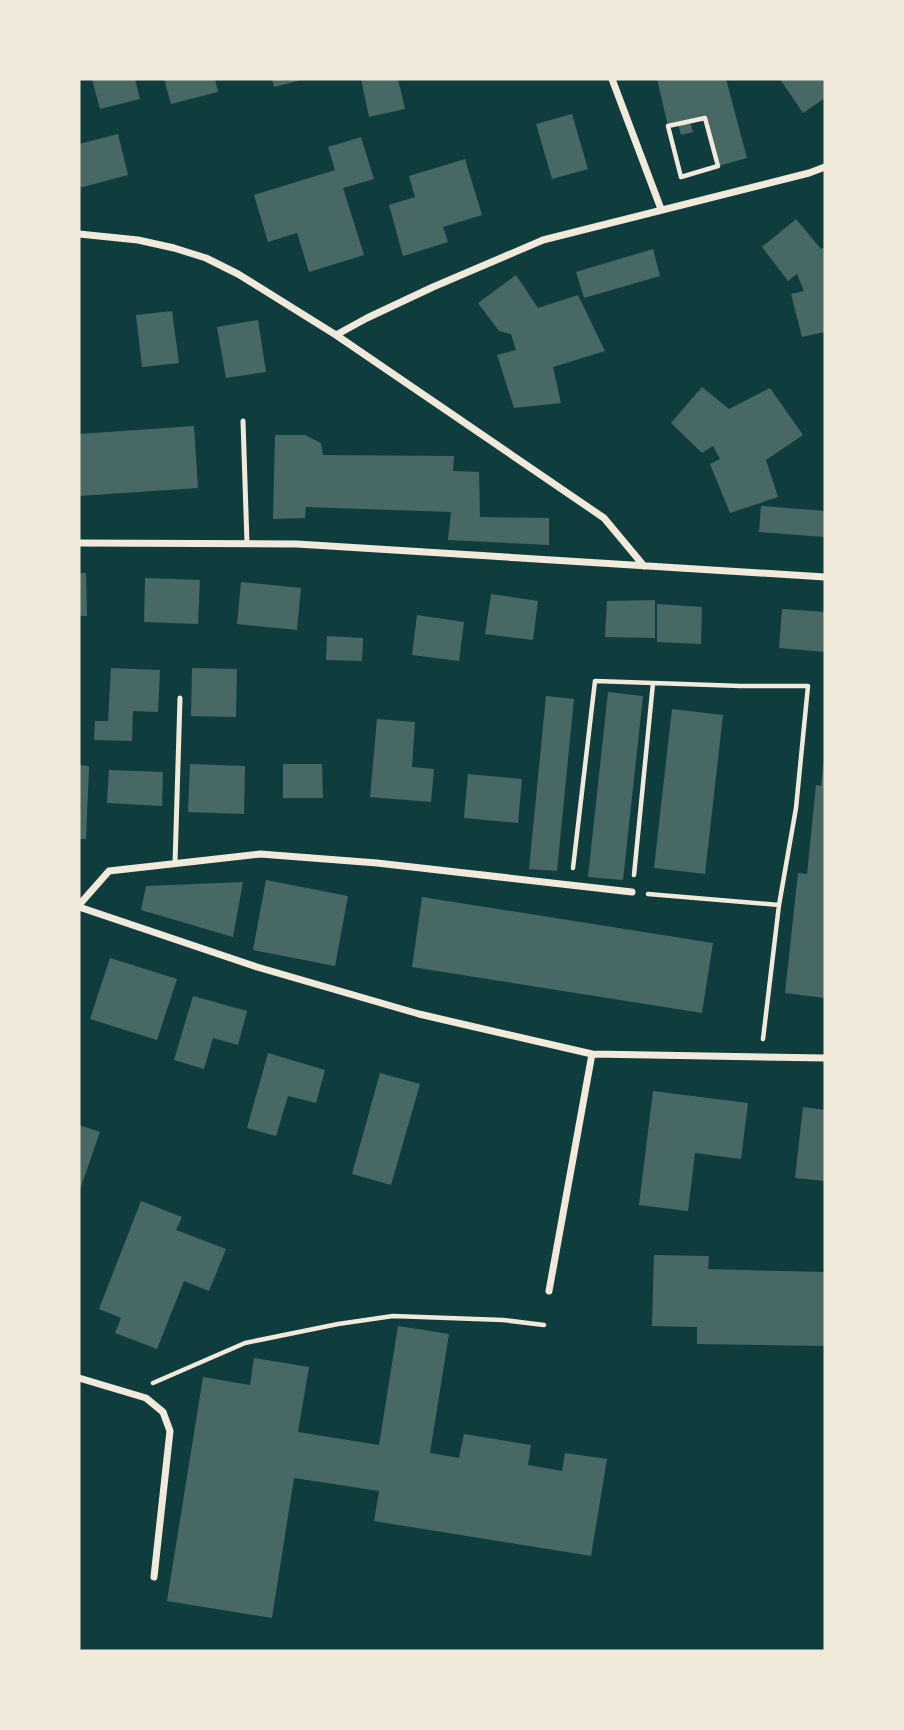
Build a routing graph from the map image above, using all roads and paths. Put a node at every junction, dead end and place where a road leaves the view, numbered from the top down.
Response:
1 (612, 79) edge
2 (668, 126) joint
3 (825, 167) edge
4 (661, 209) junction
5 (79, 234) edge
6 (336, 335) junction
7 (243, 421) dead end
8 (79, 543) edge
9 (247, 543) junction
10 (643, 566) junction
11 (825, 577) edge
12 (653, 683) junction
13 (180, 698) dead end
14 (175, 864) junction
15 (571, 886) junction
16 (632, 892) junction
17 (779, 905) junction
18 (79, 906) edge
19 (592, 1055) junction
20 (760, 1057) junction
21 (825, 1058) edge
22 (549, 1291) dead end
23 (544, 1325) dead end
24 (79, 1378) edge
25 (130, 1393) junction
26 (154, 1577) dead end

1 - 4 street
2 - 2 path
3 - 4 street
4 - 6 street
5 - 6 street
6 - 10 street
7 - 9 lane
8 - 9 street
9 - 10 street
10 - 11 street
12 - 15 path
12 - 16 path
12 - 17 path
13 - 14 lane
14 - 15 street
14 - 18 street
15 - 16 street
16 - 17 path
17 - 20 path
18 - 19 street
19 - 20 street
19 - 22 street
20 - 21 street
23 - 25 path
24 - 25 street
25 - 26 street

